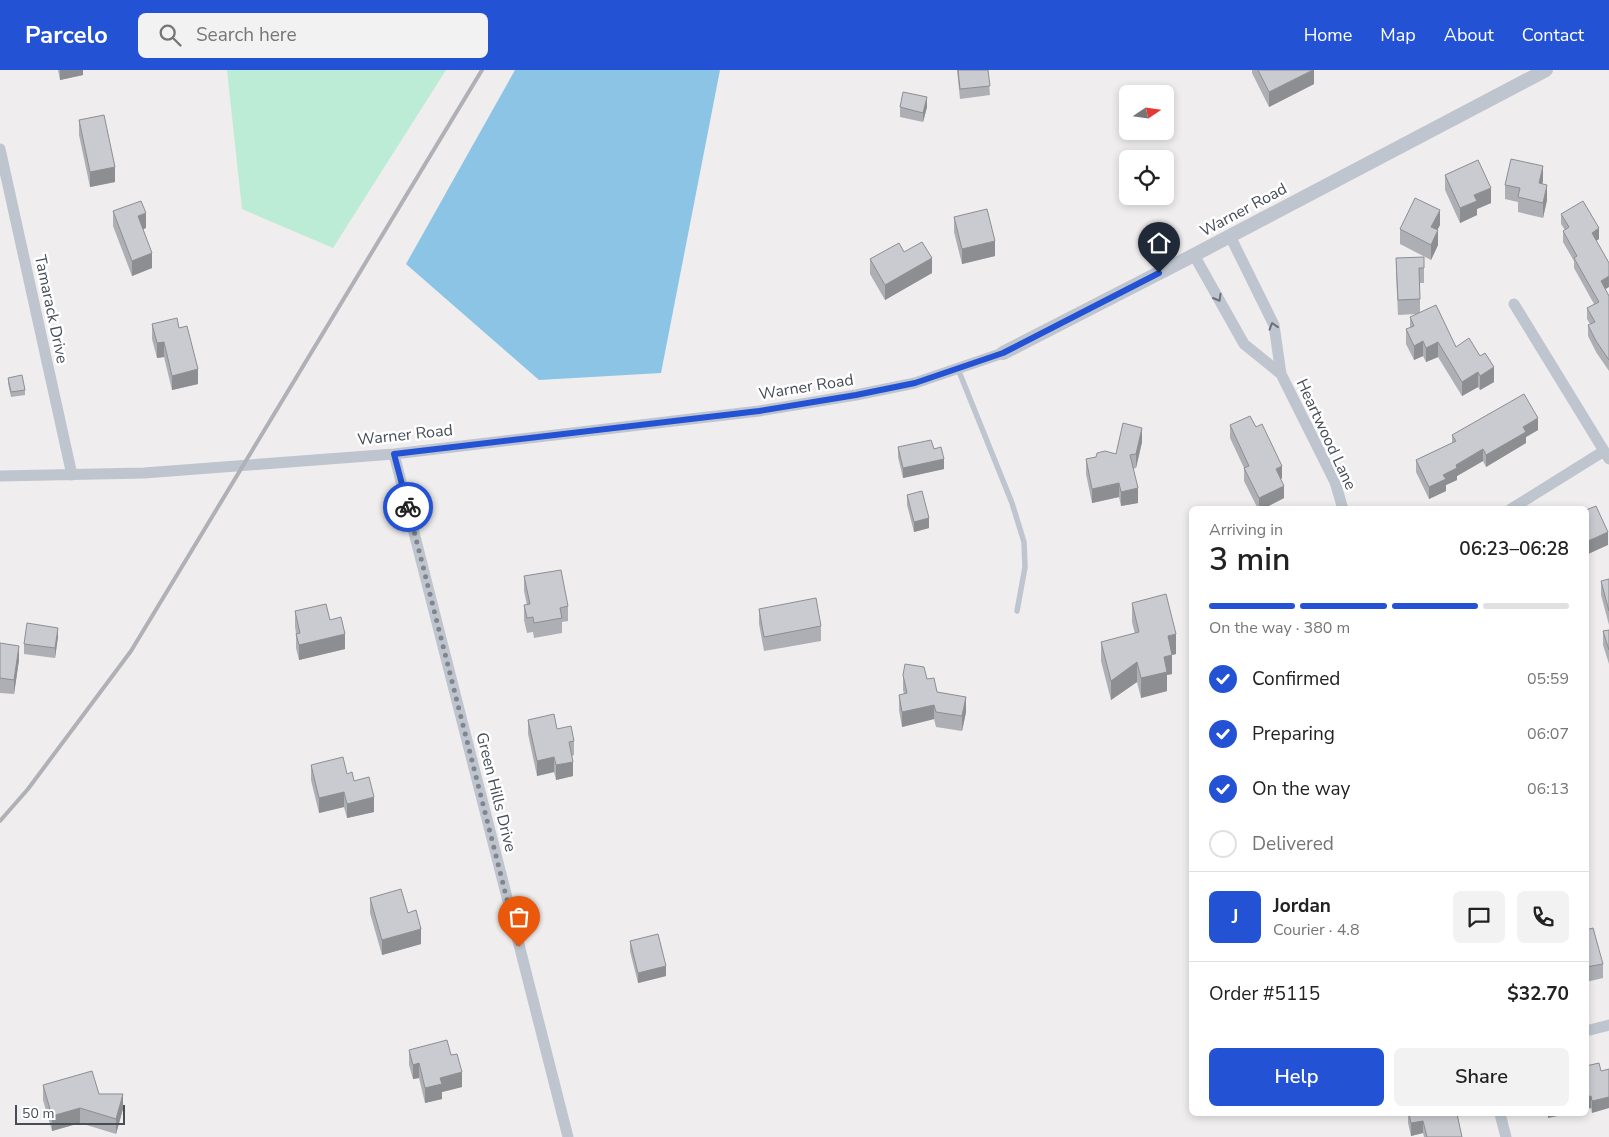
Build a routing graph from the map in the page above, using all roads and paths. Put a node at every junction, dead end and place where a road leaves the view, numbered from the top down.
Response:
1 (1546, 70) edge
2 (0, 149) edge
3 (1230, 236) junction
4 (1194, 255) junction
5 (1514, 304) dead end
6 (1003, 353) joint
7 (958, 369) junction
8 (1281, 374) junction
9 (394, 454) junction
10 (1607, 455) edge
11 (72, 475) junction
12 (0, 476) edge
13 (1342, 506) edge
14 (1516, 506) edge
15 (1017, 611) dead end
16 (1609, 1025) edge
17 (1589, 1030) edge
18 (1501, 1116) edge
19 (568, 1137) edge
20 (1506, 1137) edge

1 - 3 street, Warner Road
2 - 11 street, Tamarack Drive
3 - 4 street, Warner Road
8 -> 3 street, Heartwood Lane
4 - 6 street, Warner Road
4 -> 8 street, Heartwood Lane
5 - 10 street
6 - 7 street, Warner Road
7 - 9 street, Warner Road
7 - 15 lane
8 - 13 street, Heartwood Lane
9 - 11 street, Warner Road
9 - 19 street, Green Hills Drive
10 - 14 street
11 - 12 street, Warner Road
16 - 17 street
18 - 20 street

